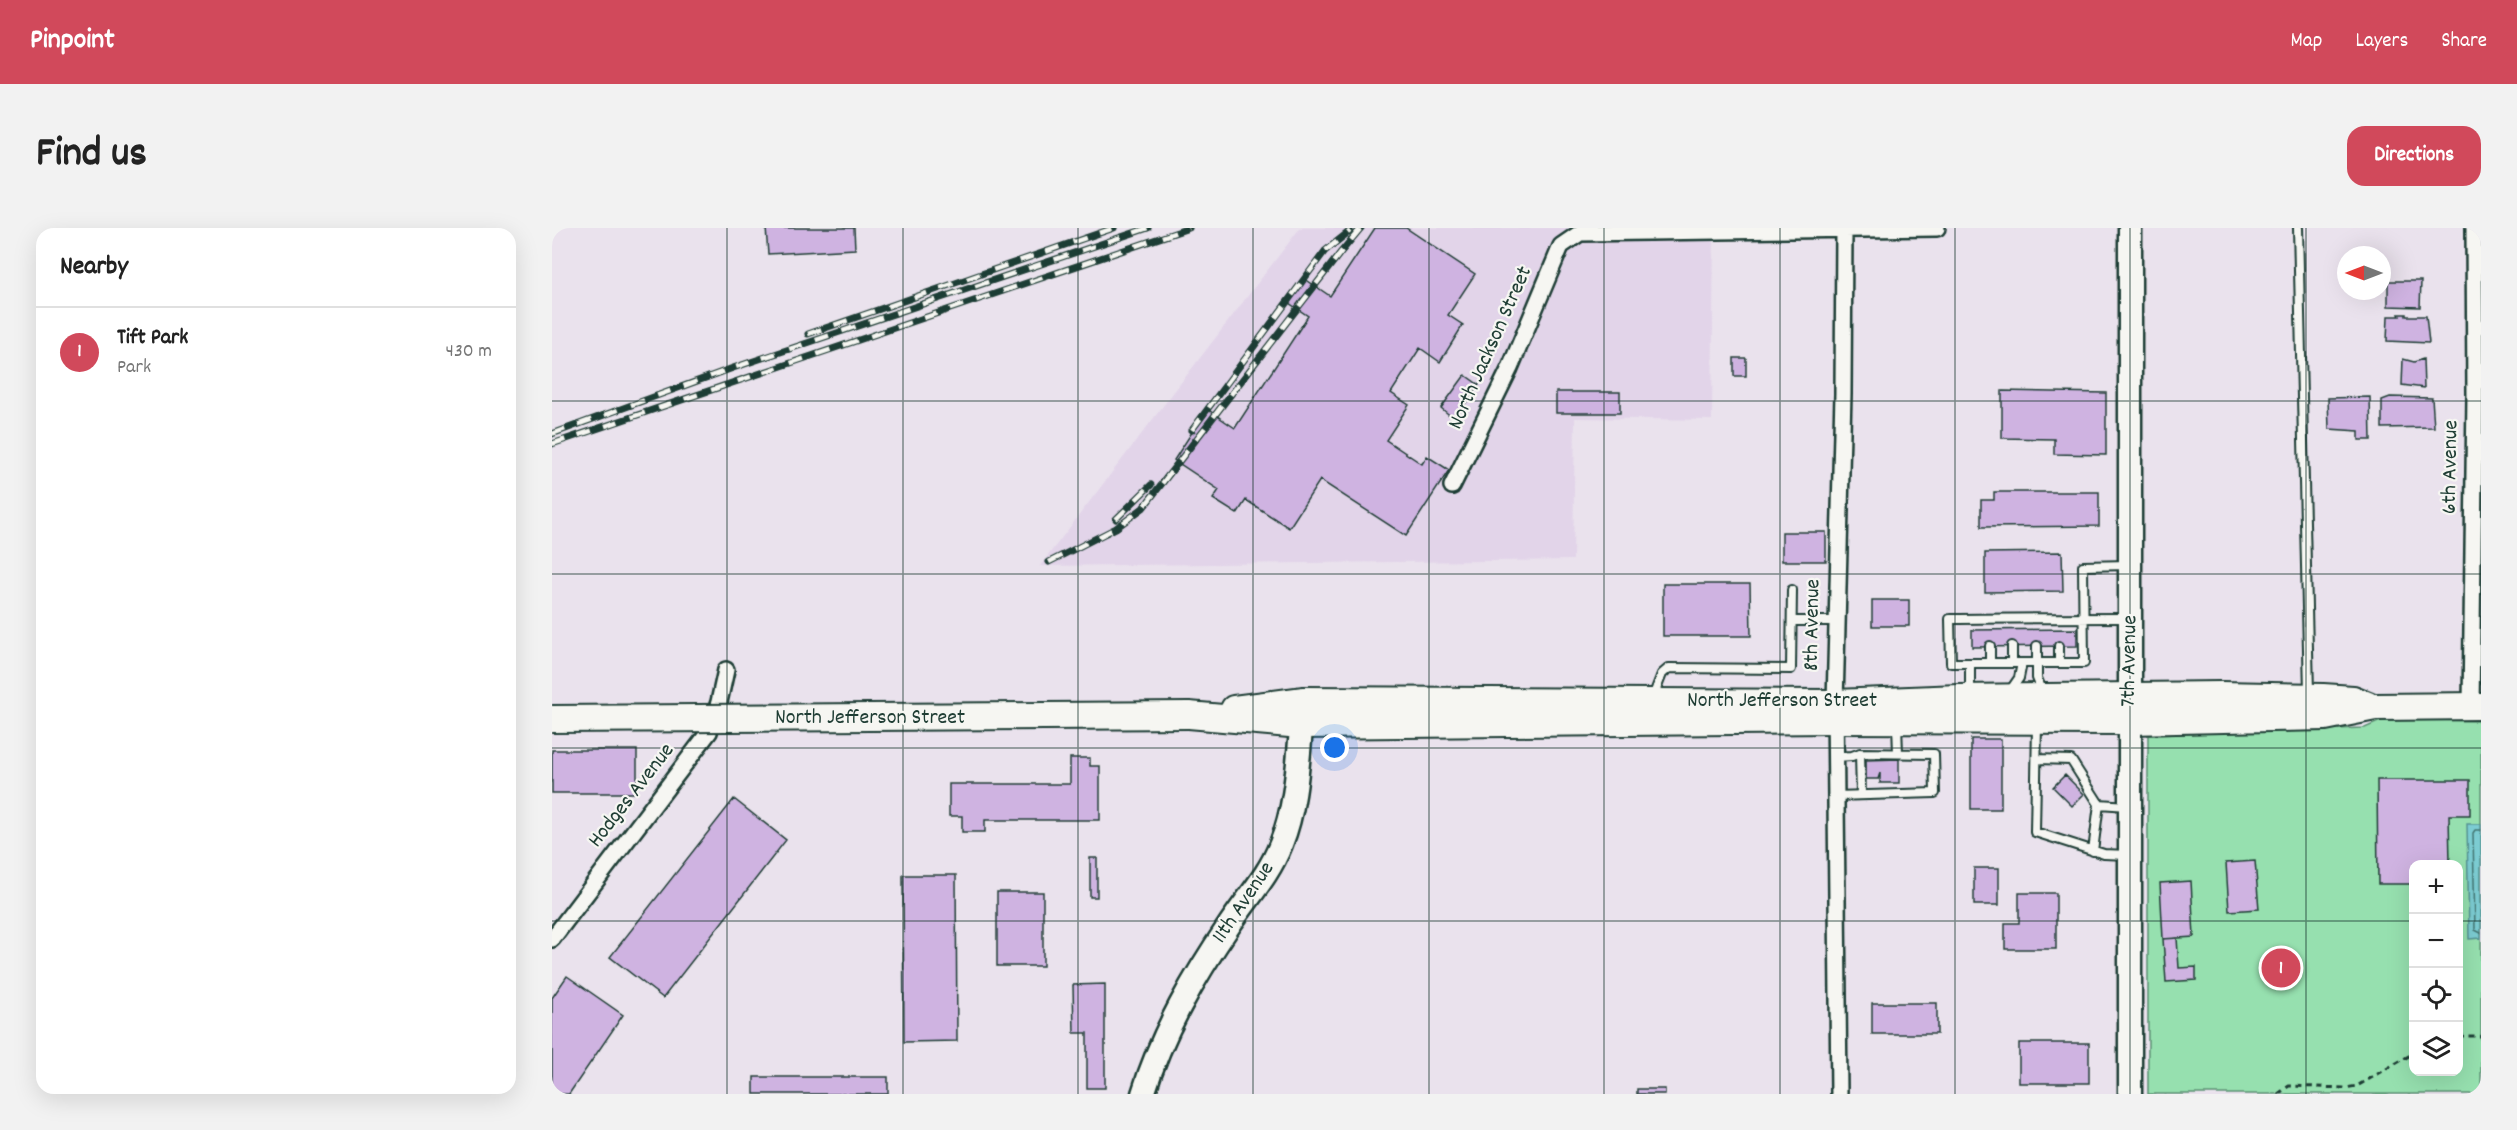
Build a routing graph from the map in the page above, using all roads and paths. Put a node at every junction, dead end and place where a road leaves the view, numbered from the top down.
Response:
1 (1937, 228) edge
2 (2130, 228) edge
3 (2298, 228) edge
4 (2474, 228) edge
5 (1844, 230) junction
6 (1452, 486) dead end
7 (2130, 565) junction
8 (1792, 590) dead end
9 (1989, 618) junction
10 (2012, 618) junction
11 (2036, 618) junction
12 (2059, 618) junction
13 (2084, 618) junction
14 (2130, 618) junction
15 (1792, 621) junction
16 (1836, 621) junction
17 (2012, 629) dead end
18 (2036, 629) dead end
19 (2059, 629) dead end
20 (1989, 630) dead end
21 (1989, 646) dead end
22 (2012, 646) dead end
23 (2037, 646) dead end
24 (2059, 646) dead end
25 (1970, 663) junction
26 (1989, 663) junction
27 (2012, 663) junction
28 (2022, 663) junction
29 (2036, 663) junction
30 (2059, 663) junction
31 (726, 670) dead end
32 (2056, 696) junction
33 (1999, 697) junction
34 (2309, 697) junction
35 (1970, 698) junction
36 (1304, 699) junction
37 (1652, 702) junction
38 (2476, 706) edge
39 (2374, 707) junction
40 (2129, 708) junction
41 (1834, 711) junction
42 (1189, 715) junction
43 (552, 719) edge
44 (1896, 720) junction
45 (2037, 720) junction
46 (1301, 725) junction
47 (1860, 753) junction
48 (1898, 753) junction
49 (1835, 757) junction
50 (2037, 759) junction
51 (1862, 795) junction
52 (1835, 796) junction
53 (2098, 804) junction
54 (2130, 806) junction
55 (2093, 851) junction
56 (2130, 856) junction
57 (552, 939) edge
58 (2463, 1036) edge
59 (2481, 1036) edge
60 (2409, 1056) edge
61 (1143, 1094) edge
62 (1839, 1094) edge
63 (2130, 1094) edge
64 (2278, 1094) edge

1 - 5 street, North Jackson Street
2 - 7 street, 7th Avenue
3 - 34 lane
4 - 38 street, 6th Avenue
5 - 6 street, North Jackson Street
5 - 16 street, 8th Avenue
7 - 13 lane
7 - 14 street, 7th Avenue
8 - 15 lane
9 - 10 lane
9 - 20 lane
9 - 25 lane
10 - 11 lane
10 - 17 lane
11 - 12 lane
11 - 18 lane
12 - 13 lane
12 - 19 lane
13 - 14 lane
13 - 30 lane
14 - 40 street, 7th Avenue
15 - 16 lane
15 - 37 lane
16 - 41 street, 8th Avenue
21 - 26 lane
22 - 27 lane
23 - 29 lane
24 - 30 lane
25 - 26 lane
25 - 35 lane
26 - 27 lane
27 - 28 lane
28 - 29 lane
28 - 33 lane
29 - 30 lane
29 - 32 lane
31 - 57 street, Hodges Avenue
32 - 33 main road, North Jefferson Street
32 - 40 main road, North Jefferson Street
33 - 35 main road, North Jefferson Street
34 - 39 main road, North Jefferson Street
34 - 40 main road, North Jefferson Street
35 - 41 main road, North Jefferson Street
36 - 37 main road, North Jefferson Street
36 - 42 main road, North Jefferson Street
36 - 46 street, 11th Avenue
37 - 41 main road, North Jefferson Street
38 - 39 main road, North Jefferson Street
39 - 40 main road, North Jefferson Street
40 - 45 main road, North Jefferson Street
40 - 54 street, 7th Avenue
41 - 44 main road, North Jefferson Street
41 - 46 main road, North Jefferson Street
41 - 49 street, 8th Avenue
42 - 43 main road, North Jefferson Street, bridge
42 - 46 main road, North Jefferson Street
44 - 45 main road, North Jefferson Street
44 - 48 lane
45 - 50 lane
46 - 61 street, 11th Avenue
47 - 48 lane
47 - 49 lane
47 - 51 lane
48 - 51 lane
49 - 52 street, 8th Avenue
50 - 53 lane
50 - 55 lane
51 - 52 lane
52 - 62 street, 8th Avenue
53 - 54 lane
53 - 55 lane
54 - 56 street, 7th Avenue
55 - 56 lane
56 - 63 street, 7th Avenue
58 - 59 path
60 - 64 path

